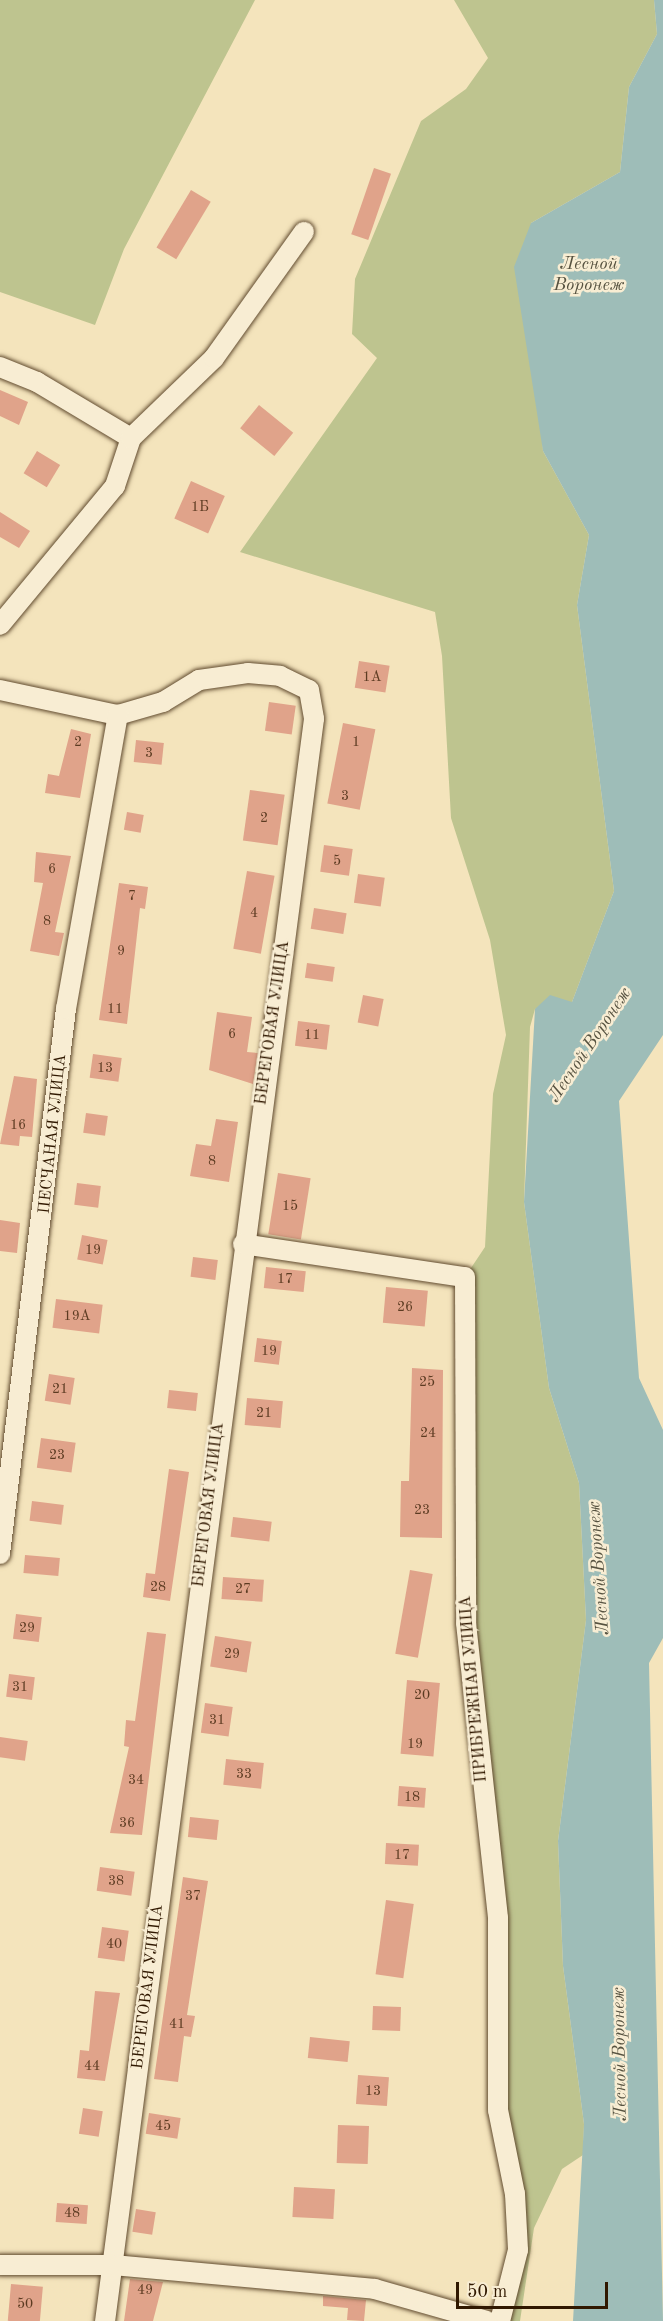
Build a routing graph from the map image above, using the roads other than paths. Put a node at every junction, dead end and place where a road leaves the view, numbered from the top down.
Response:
1 (304, 232) dead end
2 (0, 367) edge
3 (131, 438) junction
4 (0, 625) edge
5 (0, 690) edge
6 (118, 715) junction
7 (243, 1244) junction
8 (0, 1554) edge
9 (0, 2265) edge
10 (112, 2265) junction
11 (105, 2321) edge
12 (487, 2321) edge
13 (500, 2321) edge

1 - 3 street
2 - 3 street
3 - 4 street
5 - 6 street
6 - 7 street, БЕРЕГОВАЯ УЛИЦА
6 - 8 street, ПЕСЧАНАЯ УЛИЦА
7 - 10 street, БЕРЕГОВАЯ УЛИЦА
7 - 13 street, ПРИБРЕЖНАЯ УЛИЦА
9 - 10 street
10 - 11 street, БЕРЕГОВАЯ УЛИЦА
10 - 12 street

